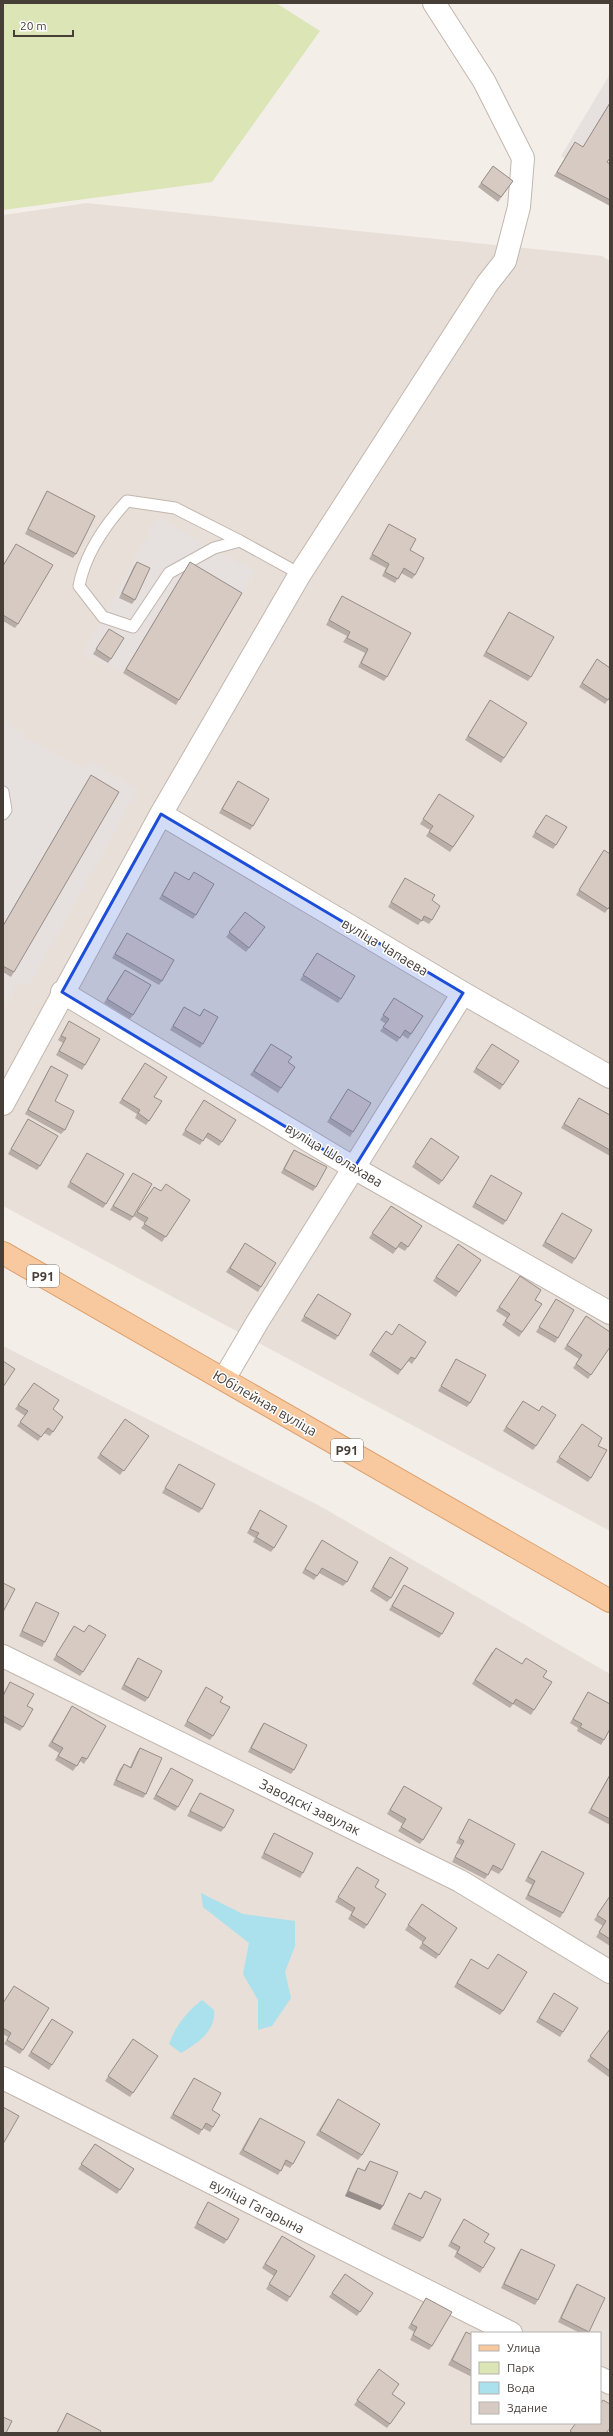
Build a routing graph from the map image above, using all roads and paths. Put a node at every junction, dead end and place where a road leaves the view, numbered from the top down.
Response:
1 (434, 3) edge
2 (240, 541) junction
3 (300, 574) junction
4 (3, 792) edge
5 (3, 814) edge
6 (161, 814) junction
7 (62, 992) junction
8 (463, 993) junction
9 (607, 1070) edge
10 (3, 1104) edge
11 (354, 1168) junction
12 (3, 1253) edge
13 (610, 1313) edge
14 (224, 1379) junction
15 (610, 1601) edge
16 (3, 1656) edge
17 (610, 1972) edge
18 (3, 2078) edge
19 (509, 2332) edge
20 (601, 2378) edge
21 (610, 2383) edge

1 - 3 street
2 - 2 lane
2 - 3 lane
3 - 6 street
4 - 5 lane
6 - 7 street
6 - 8 street, вуліца Чапаева
7 - 10 street
7 - 11 street, вуліца Шолахава
8 - 9 street, вуліца Чапаева
8 - 11 street
11 - 13 street, вуліца Шолахава
11 - 14 street
12 - 14 main road, Юбілейная вуліца / Р91
14 - 15 main road, Юбілейная вуліца / Р91
16 - 17 street, Заводскі завулак
18 - 19 street, вуліца Гагарына
20 - 21 street

